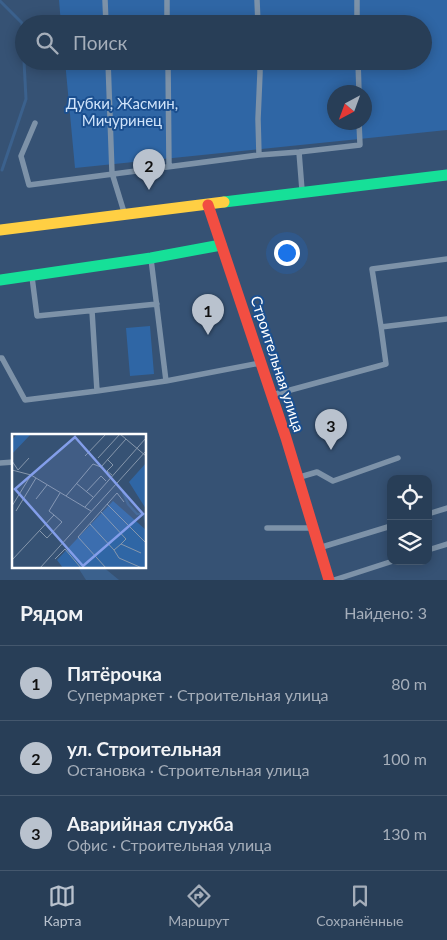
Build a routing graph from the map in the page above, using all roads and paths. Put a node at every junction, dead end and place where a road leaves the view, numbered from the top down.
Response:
1 (105, 0) edge
2 (167, 0) edge
3 (257, 0) edge
4 (357, 0) edge
5 (106, 15) edge
6 (167, 15) edge
7 (258, 15) edge
8 (357, 15) edge
9 (108, 70) edge
10 (168, 70) edge
11 (260, 70) edge
12 (358, 70) edge
13 (359, 85) edge
14 (35, 123) dead end
15 (359, 130) edge
16 (299, 152) junction
17 (258, 155) junction
18 (169, 166) junction
19 (112, 173) junction
20 (447, 175) edge
21 (303, 193) junction
22 (208, 205) junction
23 (124, 215) junction
24 (0, 230) edge
25 (221, 245) junction
26 (150, 258) junction
27 (447, 260) edge
28 (32, 276) junction
29 (0, 280) edge
30 (157, 304) junction
31 (92, 311) junction
32 (447, 319) edge
33 (382, 327) junction
34 (0, 358) edge
35 (261, 363) junction
36 (166, 381) junction
37 (98, 391) junction
38 (272, 395) junction
39 (398, 458) dead end
40 (298, 478) junction
41 (447, 508) edge
42 (432, 513) edge
43 (387, 527) edge
44 (267, 528) dead end
45 (314, 528) junction
46 (447, 544) edge
47 (320, 548) junction
48 (432, 549) edge
49 (387, 563) edge
50 (329, 580) edge
51 (334, 580) edge

1 - 5 lane
2 - 6 lane
3 - 7 lane
4 - 8 lane
9 - 19 lane
10 - 18 lane
11 - 17 lane
12 - 13 lane
14 - 19 lane
15 - 16 lane
16 - 17 lane
16 - 21 lane
17 - 18 lane
18 - 19 lane
19 - 23 lane
20 - 21 street
21 - 22 street
22 - 23 street
22 - 25 street, Строительная улица
23 - 24 street
25 - 26 street
25 - 35 street, Строительная улица
26 - 28 street
26 - 30 lane
27 - 33 lane
28 - 29 street
28 - 31 lane
30 - 31 lane
30 - 36 lane
31 - 37 lane
32 - 33 lane
33 - 38 lane
34 - 37 lane
35 - 36 lane
35 - 38 street, Строительная улица
36 - 37 lane
38 - 40 street, Строительная улица
39 - 40 lane
40 - 45 street, Строительная улица
41 - 42 lane
43 - 47 lane
44 - 45 lane
45 - 47 street, Строительная улица
46 - 48 lane
47 - 50 street, Строительная улица
49 - 51 lane

